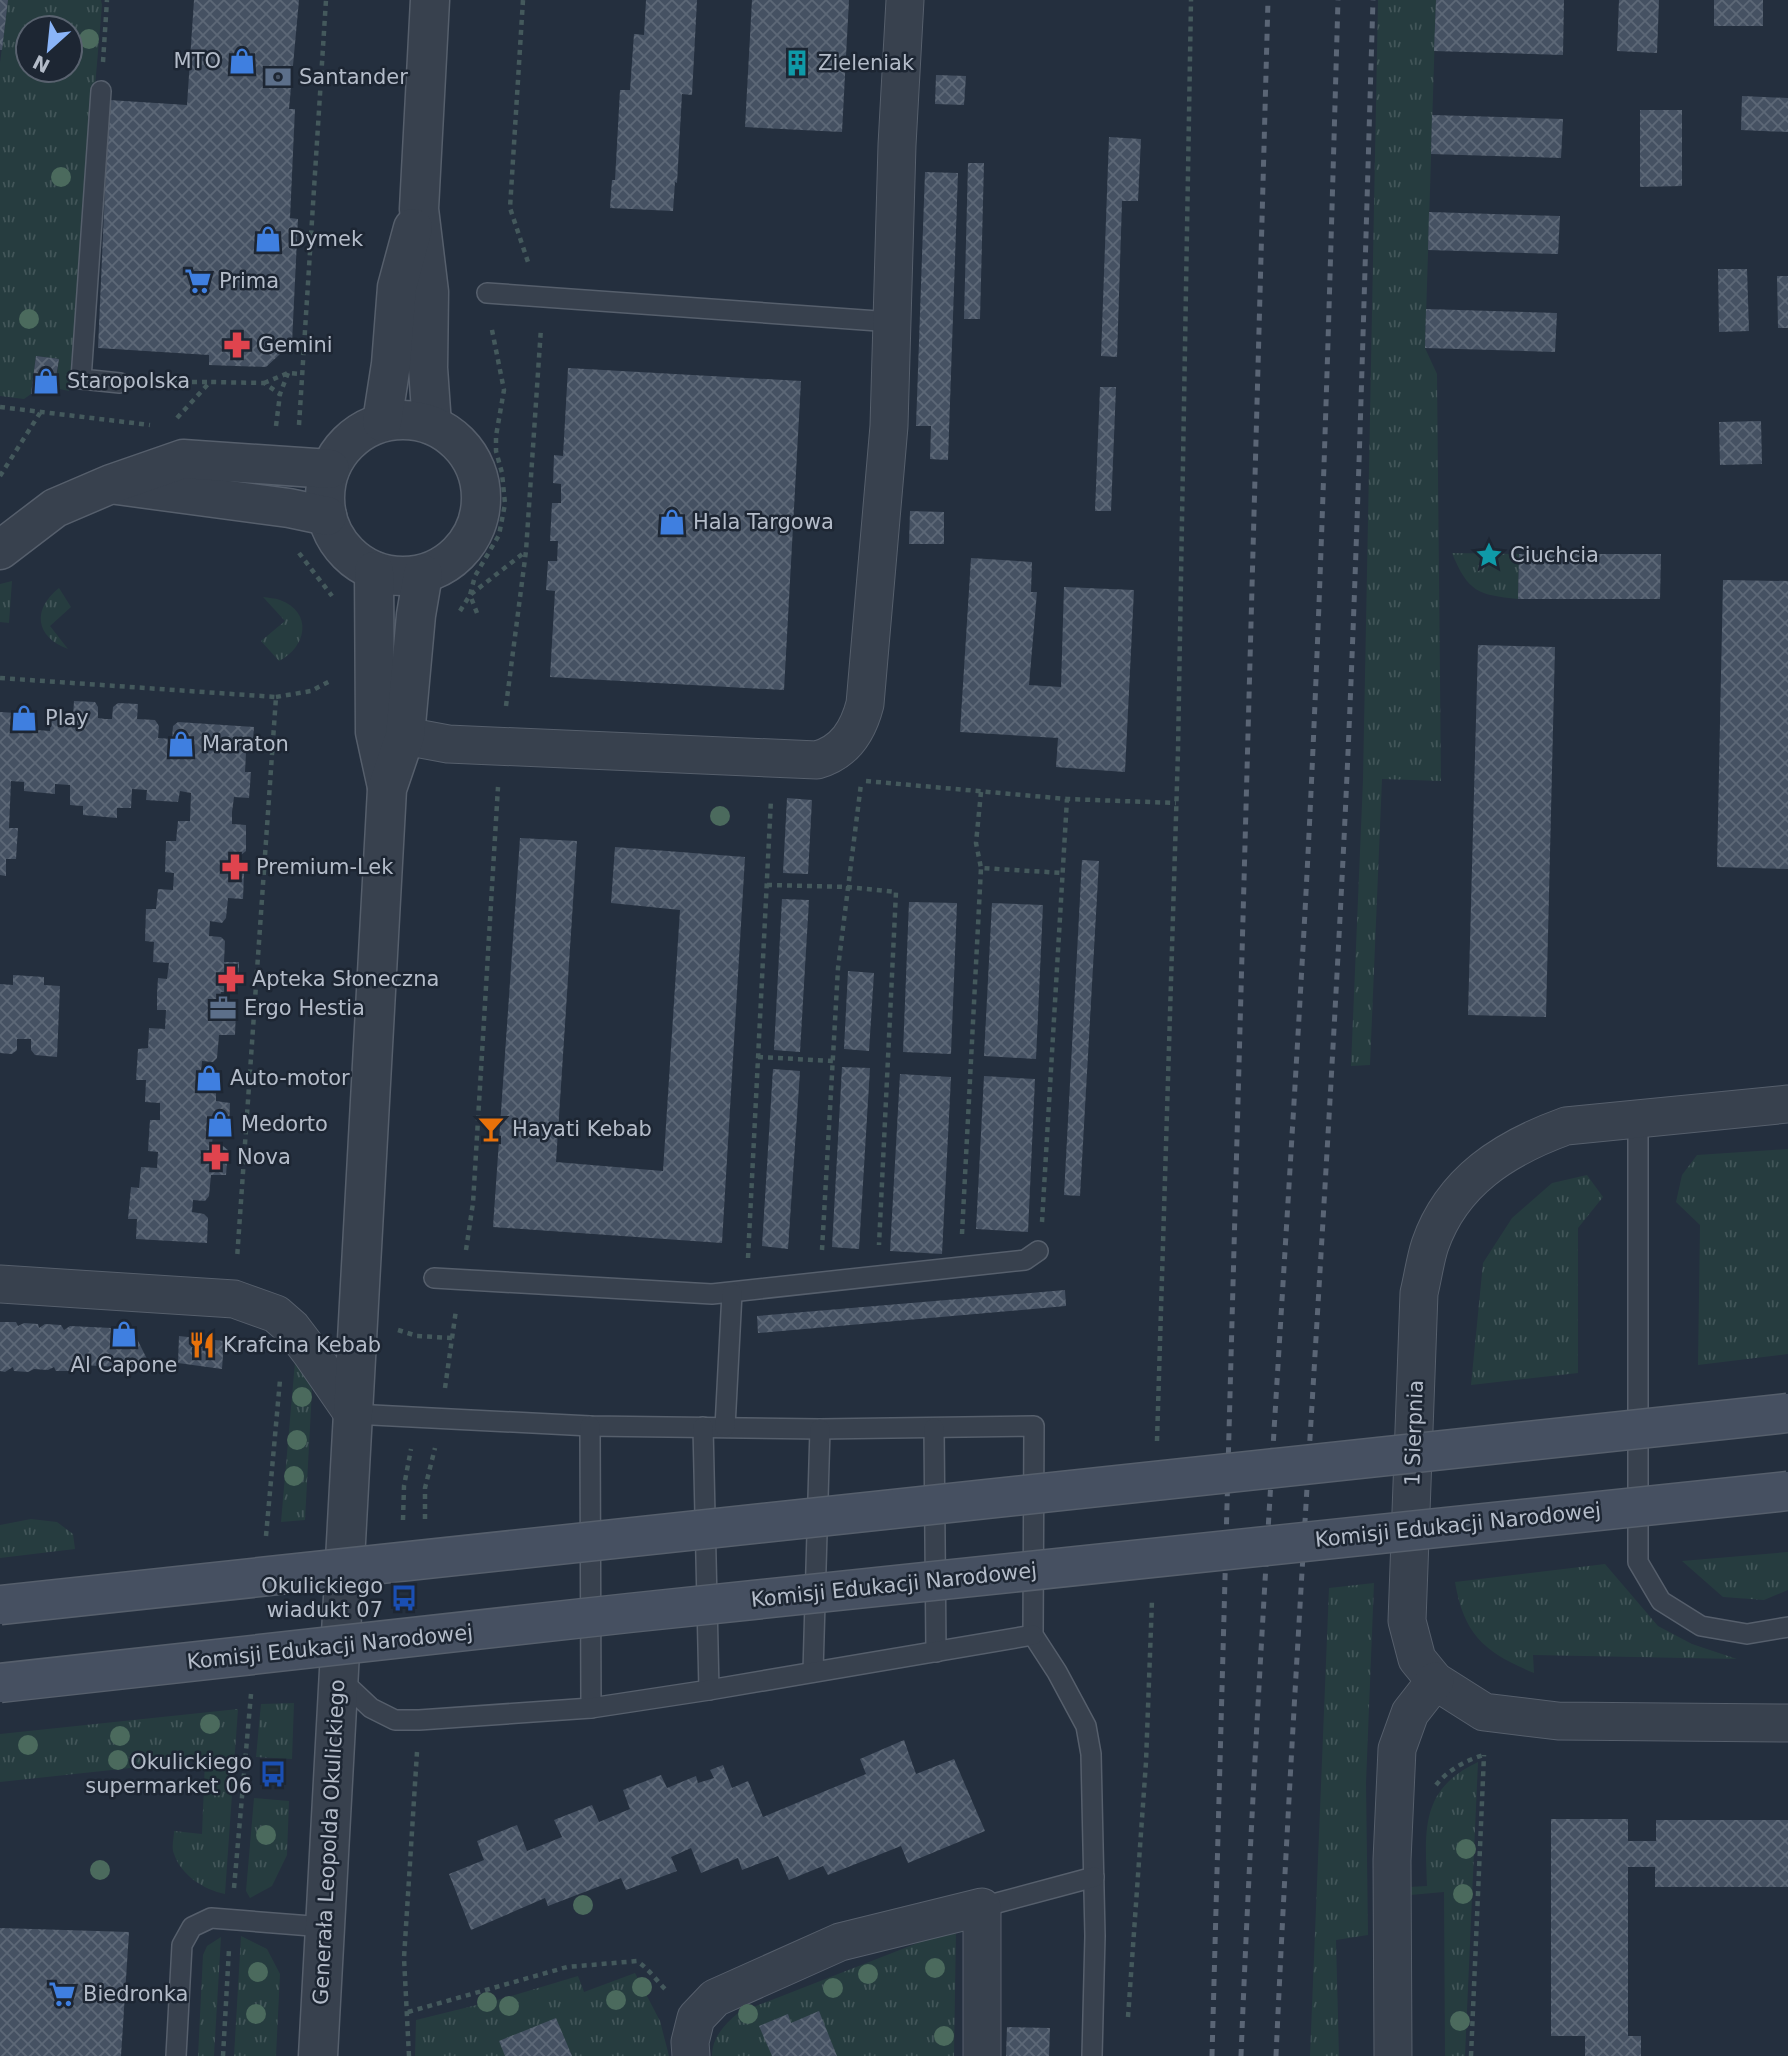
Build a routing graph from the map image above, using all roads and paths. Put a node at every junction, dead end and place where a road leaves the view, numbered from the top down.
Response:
1 (326, 0) edge
2 (430, 0) edge
3 (905, 0) edge
4 (1191, 0) edge
5 (107, 1) edge
6 (101, 91) joint
7 (419, 209) junction
8 (487, 293) dead end
9 (489, 316) dead end
10 (891, 322) junction
11 (288, 373) junction
12 (302, 374) junction
13 (211, 382) junction
14 (120, 383) joint
15 (264, 383) junction
16 (280, 394) junction
17 (0, 407) edge
18 (40, 413) junction
19 (382, 422) junction
20 (157, 425) dead end
21 (432, 425) junction
22 (170, 427) dead end
23 (284, 431) dead end
24 (293, 431) dead end
25 (330, 469) junction
26 (0, 476) edge
27 (111, 484) junction
28 (327, 516) junction
29 (0, 550) edge
30 (374, 571) junction
31 (424, 574) junction
32 (477, 612) dead end
33 (0, 677) edge
34 (334, 679) dead end
35 (276, 697) junction
36 (404, 736) junction
37 (774, 759) junction
38 (387, 789) junction
39 (981, 792) junction
40 (1067, 799) junction
41 (1176, 803) junction
42 (981, 868) junction
43 (1063, 873) junction
44 (767, 885) junction
45 (848, 887) junction
46 (758, 1057) junction
47 (833, 1061) junction
48 (1788, 1104) edge
49 (1638, 1118) junction
50 (1038, 1251) joint
51 (961, 1266) junction
52 (236, 1271) dead end
53 (878, 1276) junction
54 (434, 1278) dead end
55 (821, 1282) junction
56 (0, 1284) edge
57 (739, 1292) junction
58 (417, 1336) dead end
59 (452, 1338) dead end
60 (281, 1373) dead end
61 (1788, 1413) edge
62 (354, 1414) junction
63 (590, 1426) junction
64 (703, 1427) junction
65 (725, 1427) junction
66 (934, 1428) junction
67 (820, 1429) junction
68 (1157, 1445) dead end
69 (1788, 1491) edge
70 (266, 1537) dead end
71 (1152, 1596) dead end
72 (0, 1605) edge
73 (1788, 1626) edge
74 (1033, 1635) junction
75 (936, 1652) junction
76 (813, 1672) junction
77 (338, 1677) junction
78 (1435, 1681) junction
79 (0, 1683) edge
80 (252, 1687) dead end
81 (709, 1690) junction
82 (591, 1707) junction
83 (419, 1720) junction
84 (1788, 1723) edge
85 (1433, 1790) dead end
86 (1094, 1877) junction
87 (982, 1907) junction
88 (231, 1918) junction
89 (324, 1927) junction
90 (408, 2012) junction
91 (696, 2018) junction
92 (1128, 2028) dead end
93 (176, 2056) edge
94 (223, 2056) edge
95 (318, 2056) edge
96 (409, 2056) edge
97 (691, 2056) edge
98 (982, 2056) edge
99 (1092, 2056) edge
100 (1393, 2056) edge
101 (1471, 2056) edge

1 - 12 path
2 - 7 street
3 - 10 street
4 - 41 path
5 - 6 path
6 - 14 lane
7 - 19 street
7 - 21 street
8 - 10 lane
9 - 32 path
10 - 37 street
11 - 12 path
11 - 15 path
11 - 16 path
12 - 24 path
13 - 14 path
13 - 15 path
13 - 22 path
15 - 16 path
16 - 23 path
17 - 18 path
18 - 20 path
18 - 26 path
19 - 21 street
19 - 25 street
21 - 31 street
25 - 27 street
25 - 28 street
27 - 28 street
27 - 29 street
28 - 30 street
30 - 31 street
30 - 38 street, Generała Leopolda Okulickiego
31 - 36 street, Generała Leopolda Okulickiego
33 - 35 path
34 - 35 path
35 - 52 path
36 - 37 street
36 - 38 street, Generała Leopolda Okulickiego
37 - 44 path
38 - 62 street, Generała Leopolda Okulickiego
39 - 40 path
39 - 42 path
39 - 45 path
40 - 41 path
40 - 43 path
41 - 68 path
42 - 43 path
42 - 51 path
43 - 50 path
44 - 45 path
44 - 46 path
45 - 47 path
45 - 53 path
46 - 47 path
46 - 57 path
47 - 55 path
48 - 49 street, 1 Sierpnia
49 - 73 lane
49 - 78 street, 1 Sierpnia
50 - 51 lane
51 - 53 lane
53 - 55 lane
54 - 57 lane
55 - 57 lane
56 - 62 street
57 - 65 lane
58 - 59 path
60 - 70 path
61 - 72 main road, bridge
62 - 63 lane
62 - 77 street, Generała Leopolda Okulickiego
63 - 64 lane
63 - 82 lane
64 - 65 lane
64 - 81 lane
65 - 67 lane
66 - 67 lane
66 - 74 lane
66 - 75 lane
67 - 76 lane
69 - 79 main road, Komisji Edukacji Narodowej, bridge
71 - 92 path
74 - 75 lane
74 - 86 lane
75 - 76 lane
76 - 81 lane
77 - 83 lane
77 - 89 street, Generała Leopolda Okulickiego
78 - 84 street
78 - 100 street
80 - 88 path
81 - 82 lane
82 - 83 lane
83 - 90 path
85 - 101 path
86 - 87 lane
86 - 99 lane
87 - 91 street
87 - 98 street
88 - 89 lane
88 - 93 lane
88 - 94 path
89 - 95 street, Generała Leopolda Okulickiego
90 - 91 path
90 - 96 path
91 - 97 street

